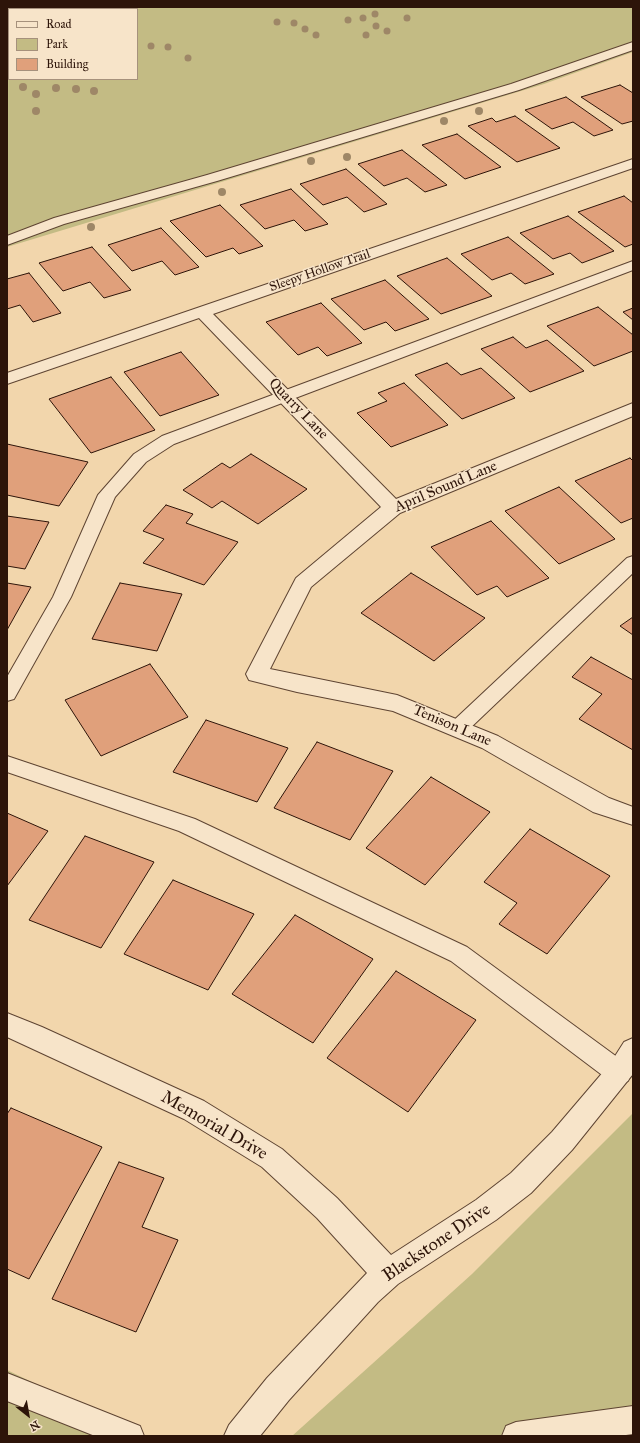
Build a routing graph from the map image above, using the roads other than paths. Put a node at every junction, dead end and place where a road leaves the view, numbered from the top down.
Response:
1 (633, 46) edge
2 (633, 163) edge
3 (7, 241) edge
4 (633, 265) edge
5 (202, 312) junction
6 (7, 379) edge
7 (286, 396) junction
8 (633, 408) edge
9 (393, 508) junction
10 (633, 562) edge
11 (257, 674) joint
12 (7, 694) edge
13 (458, 728) junction
14 (7, 764) edge
15 (633, 816) edge
16 (7, 1025) edge
17 (633, 1050) edge
18 (619, 1074) junction
19 (388, 1274) junction
20 (7, 1386) edge
21 (633, 1420) edge
22 (130, 1436) edge
23 (240, 1436) edge
24 (516, 1436) edge

1 - 3 lane
2 - 5 street, Sleepy Hollow Trail
4 - 7 lane
5 - 6 street, Sleepy Hollow Trail
5 - 7 street, Quarry Lane
7 - 9 street, Quarry Lane
7 - 12 lane
8 - 9 street, April Sound Lane
9 - 11 street, April Sound Lane
10 - 13 lane
11 - 13 street, Tenison Lane
13 - 15 street, Tenison Lane
14 - 18 lane
16 - 19 street, Memorial Drive
17 - 18 street, Blackstone Drive
18 - 19 street, Blackstone Drive
19 - 23 street, Blackstone Drive
20 - 22 lane
21 - 24 lane

